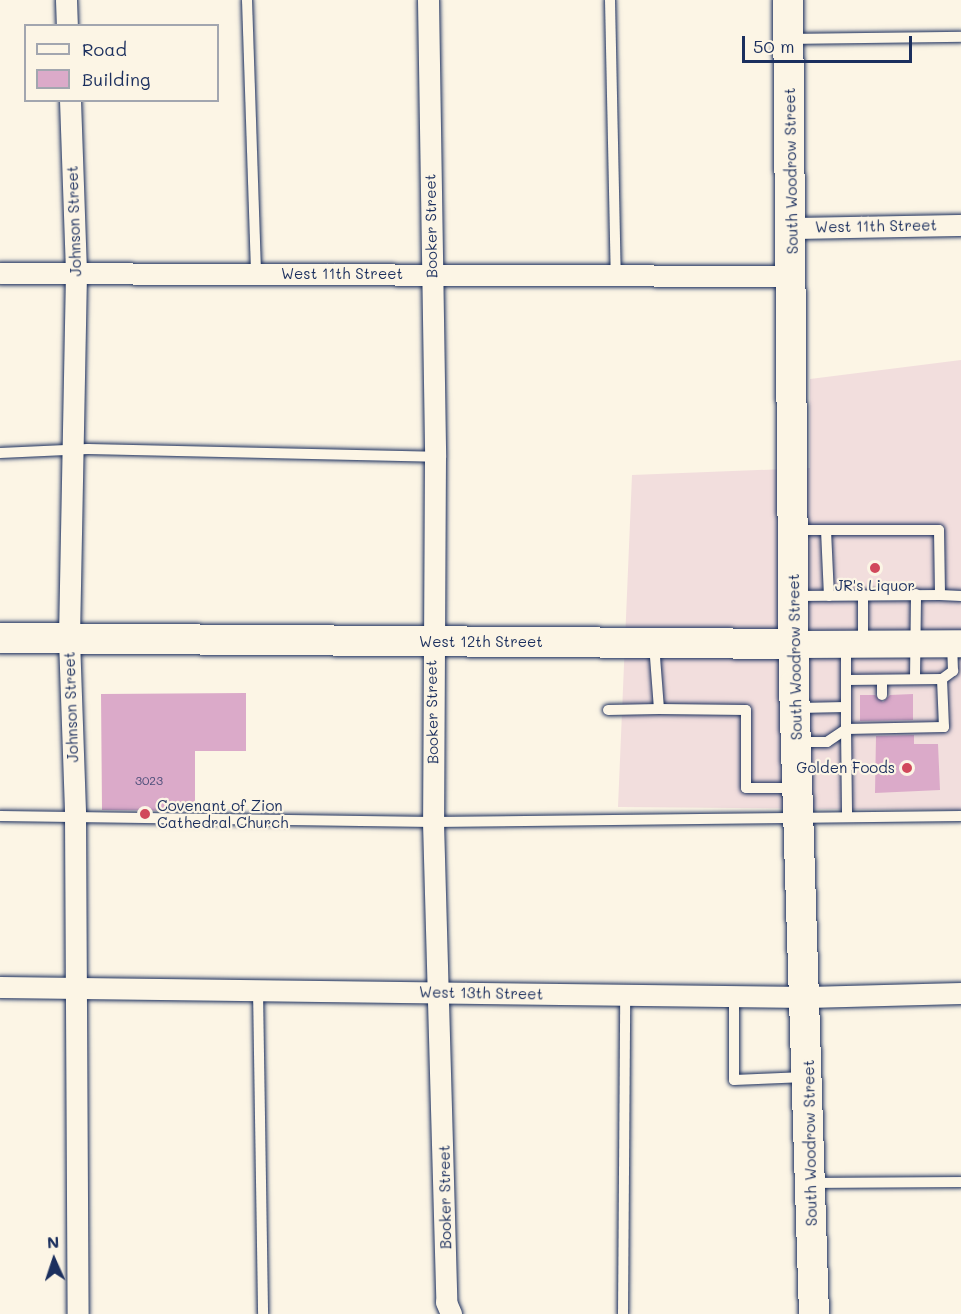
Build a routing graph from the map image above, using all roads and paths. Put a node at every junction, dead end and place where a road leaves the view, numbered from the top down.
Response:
1 (66, 0) edge
2 (247, 0) edge
3 (428, 0) edge
4 (610, 0) edge
5 (788, 0) edge
6 (67, 24) edge
7 (961, 37) edge
8 (788, 39) junction
9 (70, 102) edge
10 (961, 225) edge
11 (792, 228) junction
12 (0, 273) edge
13 (76, 273) junction
14 (256, 274) junction
15 (432, 274) junction
16 (616, 276) junction
17 (792, 276) junction
18 (73, 451) junction
19 (0, 453) edge
20 (435, 457) junction
21 (794, 530) junction
22 (826, 530) junction
23 (916, 594) junction
24 (863, 595) junction
25 (794, 596) junction
26 (829, 596) junction
27 (940, 596) junction
28 (961, 596) edge
29 (0, 638) edge
30 (69, 639) junction
31 (431, 641) junction
32 (654, 643) junction
33 (957, 643) edge
34 (795, 644) junction
35 (855, 644) junction
36 (916, 644) junction
37 (915, 679) junction
38 (942, 679) junction
39 (846, 680) junction
40 (882, 680) junction
41 (882, 695) dead end
42 (846, 707) junction
43 (795, 708) junction
44 (659, 709) junction
45 (609, 710) dead end
46 (846, 729) junction
47 (796, 742) junction
48 (797, 788) junction
49 (75, 815) junction
50 (0, 816) edge
51 (847, 816) junction
52 (961, 816) edge
53 (798, 819) junction
54 (433, 822) junction
55 (0, 987) edge
56 (74, 989) junction
57 (258, 990) junction
58 (441, 992) junction
59 (961, 993) edge
60 (625, 995) junction
61 (734, 996) junction
62 (807, 997) junction
63 (809, 1077) junction
64 (961, 1182) edge
65 (811, 1183) junction
66 (78, 1314) edge
67 (263, 1314) edge
68 (451, 1314) edge
69 (623, 1314) edge
70 (814, 1314) edge

1 - 6 street
2 - 14 lane
3 - 15 street, Booker Street
4 - 16 lane
5 - 8 main road, South Woodrow Street
7 - 8 lane
8 - 11 main road, South Woodrow Street
9 - 13 street, Johnson Street
10 - 11 street, West 11th Street
11 - 17 main road, South Woodrow Street
12 - 13 street, West 11th Street
13 - 14 street, West 11th Street
13 - 18 street, Johnson Street
14 - 15 street, West 11th Street
15 - 16 street, West 11th Street
15 - 20 street, Booker Street
16 - 17 street, West 11th Street
17 - 21 main road, South Woodrow Street
18 - 19 lane
18 - 20 lane
18 - 30 street, Johnson Street
20 - 31 street, Booker Street
21 - 22 lane
21 - 25 main road, South Woodrow Street
22 - 26 lane
22 - 27 lane
23 - 24 lane
23 - 27 lane
23 - 36 lane
24 - 26 lane
24 - 35 lane
25 - 26 lane
25 - 34 main road, South Woodrow Street
27 - 28 lane
29 - 30 main road, West 12th Street
30 - 31 main road, West 12th Street
30 - 49 street, Johnson Street
31 - 32 main road, West 12th Street
31 - 54 street, Booker Street
32 - 34 main road, West 12th Street
32 - 44 lane
33 - 36 street, West 12th Street
33 - 38 lane
34 - 35 street, West 12th Street
34 - 43 main road, South Woodrow Street
35 - 36 street, West 12th Street
35 - 39 lane
36 - 37 lane
37 - 38 lane
37 - 40 lane
38 - 46 lane
39 - 40 lane
39 - 42 lane
40 - 41 lane
42 - 43 lane
42 - 46 lane
43 - 47 main road, South Woodrow Street
44 - 45 lane
44 - 48 lane
46 - 47 lane
46 - 51 lane
47 - 48 main road, South Woodrow Street
48 - 53 main road, South Woodrow Street
49 - 50 lane
49 - 54 lane
49 - 56 street, Johnson Street
51 - 52 lane
51 - 53 lane
53 - 54 lane
53 - 62 main road, South Woodrow Street
54 - 58 street, Booker Street
55 - 56 street, West 13th Street
56 - 57 street, West 13th Street
56 - 66 street, Johnson Street
57 - 58 street, West 13th Street
57 - 67 lane
58 - 60 street, West 13th Street
58 - 68 street, Booker Street
59 - 62 street, West 13th Street
60 - 61 street, West 13th Street
60 - 69 lane
61 - 62 street, West 13th Street
61 - 63 lane
62 - 63 main road, South Woodrow Street
63 - 65 main road, South Woodrow Street
64 - 65 lane
65 - 70 main road, South Woodrow Street

